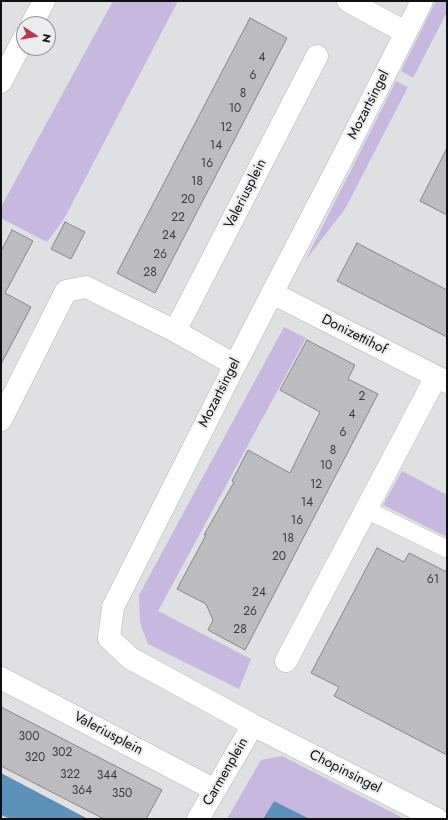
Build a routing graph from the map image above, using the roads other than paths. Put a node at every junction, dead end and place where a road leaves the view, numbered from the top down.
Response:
1 (44, 1) edge
2 (348, 1) edge
3 (422, 1) edge
4 (36, 16) edge
5 (406, 32) junction
6 (16, 53) edge
7 (317, 56) dead end
8 (1, 82) edge
9 (272, 292) junction
10 (175, 331) junction
11 (234, 365) junction
12 (441, 380) edge
13 (1, 420) edge
14 (367, 510) junction
15 (447, 549) edge
16 (286, 661) dead end
17 (1, 678) edge
18 (253, 725) junction
19 (215, 790) junction
20 (198, 819) edge
21 (437, 819) edge

1 - 4 street
2 - 5 street
3 - 5 street, Mozartsingel
5 - 9 street, Mozartsingel
6 - 8 street
7 - 10 street, Valeriusplein
9 - 11 street, Mozartsingel
9 - 12 street, Donizettihof
10 - 11 street
10 - 13 street
11 - 18 street, Mozartsingel
12 - 14 street, Donizettihof
14 - 15 street
14 - 16 street, Donizettihof
17 - 19 street, Valeriusplein
18 - 19 street, Carmenplein
18 - 21 street, Chopinsingel
19 - 20 street, Carmenplein

